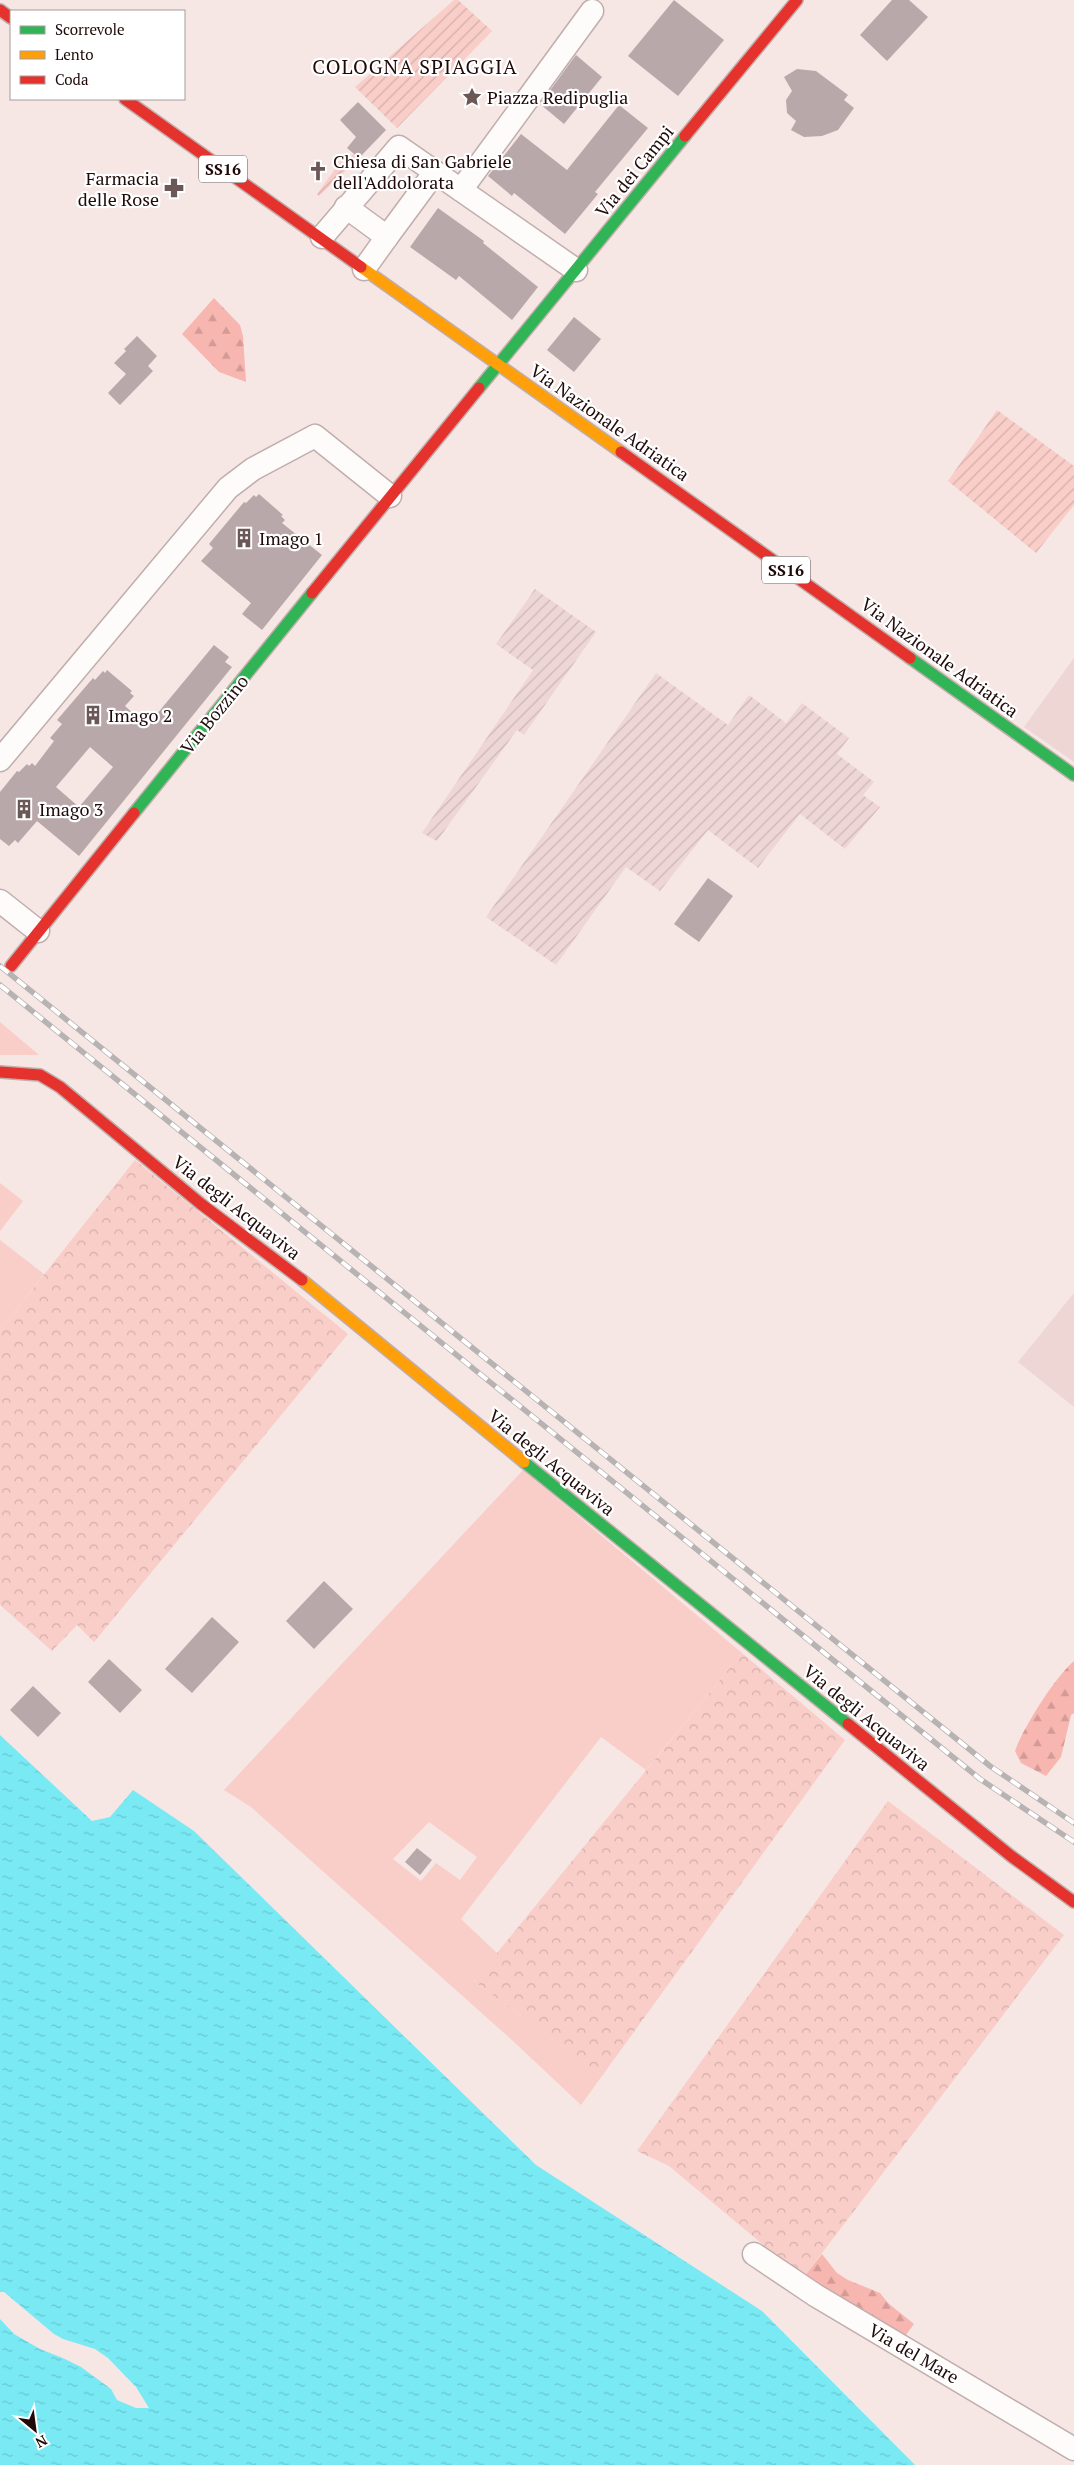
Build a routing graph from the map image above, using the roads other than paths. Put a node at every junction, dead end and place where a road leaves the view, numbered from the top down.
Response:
1 (797, 0) edge
2 (592, 11) dead end
3 (126, 100) edge
4 (436, 172) junction
5 (461, 190) junction
6 (346, 207) junction
7 (387, 237) junction
8 (322, 238) junction
9 (364, 269) junction
10 (576, 270) junction
11 (498, 365) junction
12 (390, 496) junction
13 (0, 760) edge
14 (1074, 775) edge
15 (0, 901) edge
16 (38, 931) junction
17 (11, 966) dead end
18 (0, 1072) edge
19 (1074, 1902) edge
20 (754, 2254) dead end
21 (1074, 2449) edge

1 - 10 street, Via dei Campi
2 - 5 street
3 - 8 street, Via Nazionale Adriatica / SS16
4 - 5 street
4 - 6 street
4 - 7 street
5 - 10 street
6 - 7 street
6 - 8 street
7 - 9 street
8 - 9 street, Via Nazionale Adriatica / SS16
9 - 11 street, Via Nazionale Adriatica / SS16
10 - 11 street, Via dei Campi
11 - 12 street, Via Bozzino
11 - 14 street, Via Nazionale Adriatica / SS16
12 - 13 street
12 - 16 street, Via Bozzino
15 - 16 street
16 - 17 street, Via Bozzino
18 - 19 street, Via degli Acquaviva
20 - 21 street, Via del Mare

